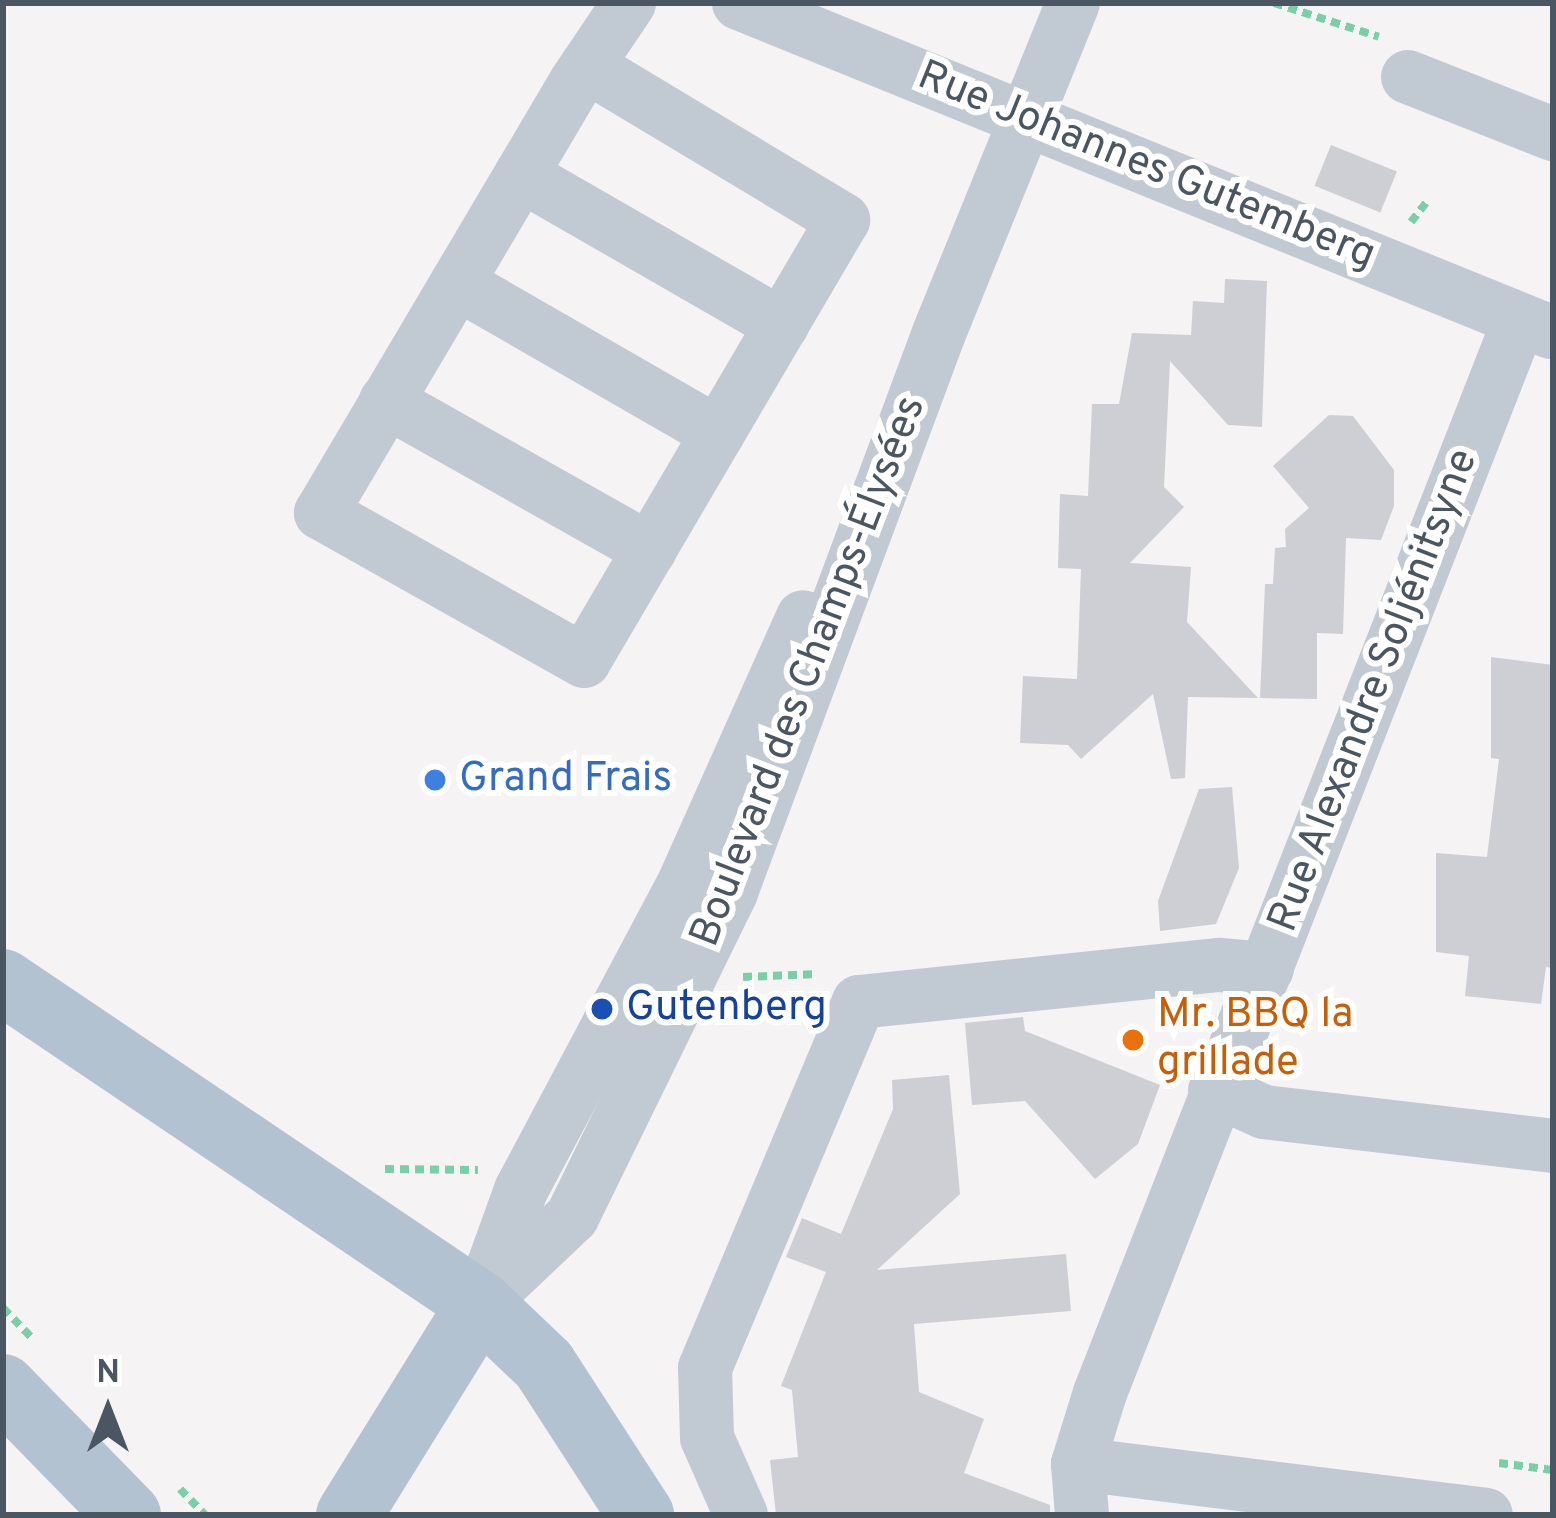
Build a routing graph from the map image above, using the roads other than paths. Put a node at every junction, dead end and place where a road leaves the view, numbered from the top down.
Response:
1 (629, 3) edge
2 (740, 3) edge
3 (1073, 3) edge
4 (587, 65) junction
5 (1408, 77) road end
6 (1028, 119) junction
7 (1553, 134) edge
8 (521, 175) junction
9 (457, 283) junction
10 (782, 325) junction
11 (1536, 327) edge
12 (939, 333) junction
13 (386, 401) junction
14 (718, 434) junction
15 (650, 550) junction
16 (1267, 969) junction
17 (3, 982) edge
18 (1215, 1090) junction
19 (1553, 1146) edge
20 (480, 1304) junction
21 (3, 1387) edge
22 (1080, 1490) edge
23 (360, 1497) edge
24 (128, 1515) edge
25 (641, 1515) edge
26 (742, 1515) edge
27 (1486, 1515) edge

1 - 4 street
2 - 6 street, Rue Johannes Gutemberg
3 - 6 street, Boulevard des Champs-Élysées
4 - 8 street
4 - 10 street
5 - 7 street
6 - 11 street, Rue Johannes Gutemberg
6 - 12 street, Boulevard des Champs-Élysées
8 - 9 street
8 - 10 street
9 - 13 street
9 - 14 street
10 - 14 street
11 - 16 street, Rue Alexandre Soljénitsyne
12 - 20 street, Boulevard des Champs-Élysées
12 - 20 street, Boulevard des Champs-Élysées
13 - 15 street
13 - 15 street
14 - 15 street
16 - 18 street, Rue Alexandre Soljénitsyne
16 - 26 street
17 - 20 main road
18 - 19 street
18 - 22 street, Rue Alexandre Soljénitsyne
20 - 23 main road, Boulevard des Champs-Élysées
20 - 25 main road
21 - 24 main road
22 - 27 street, Rue Alexandre Soljénitsyne

